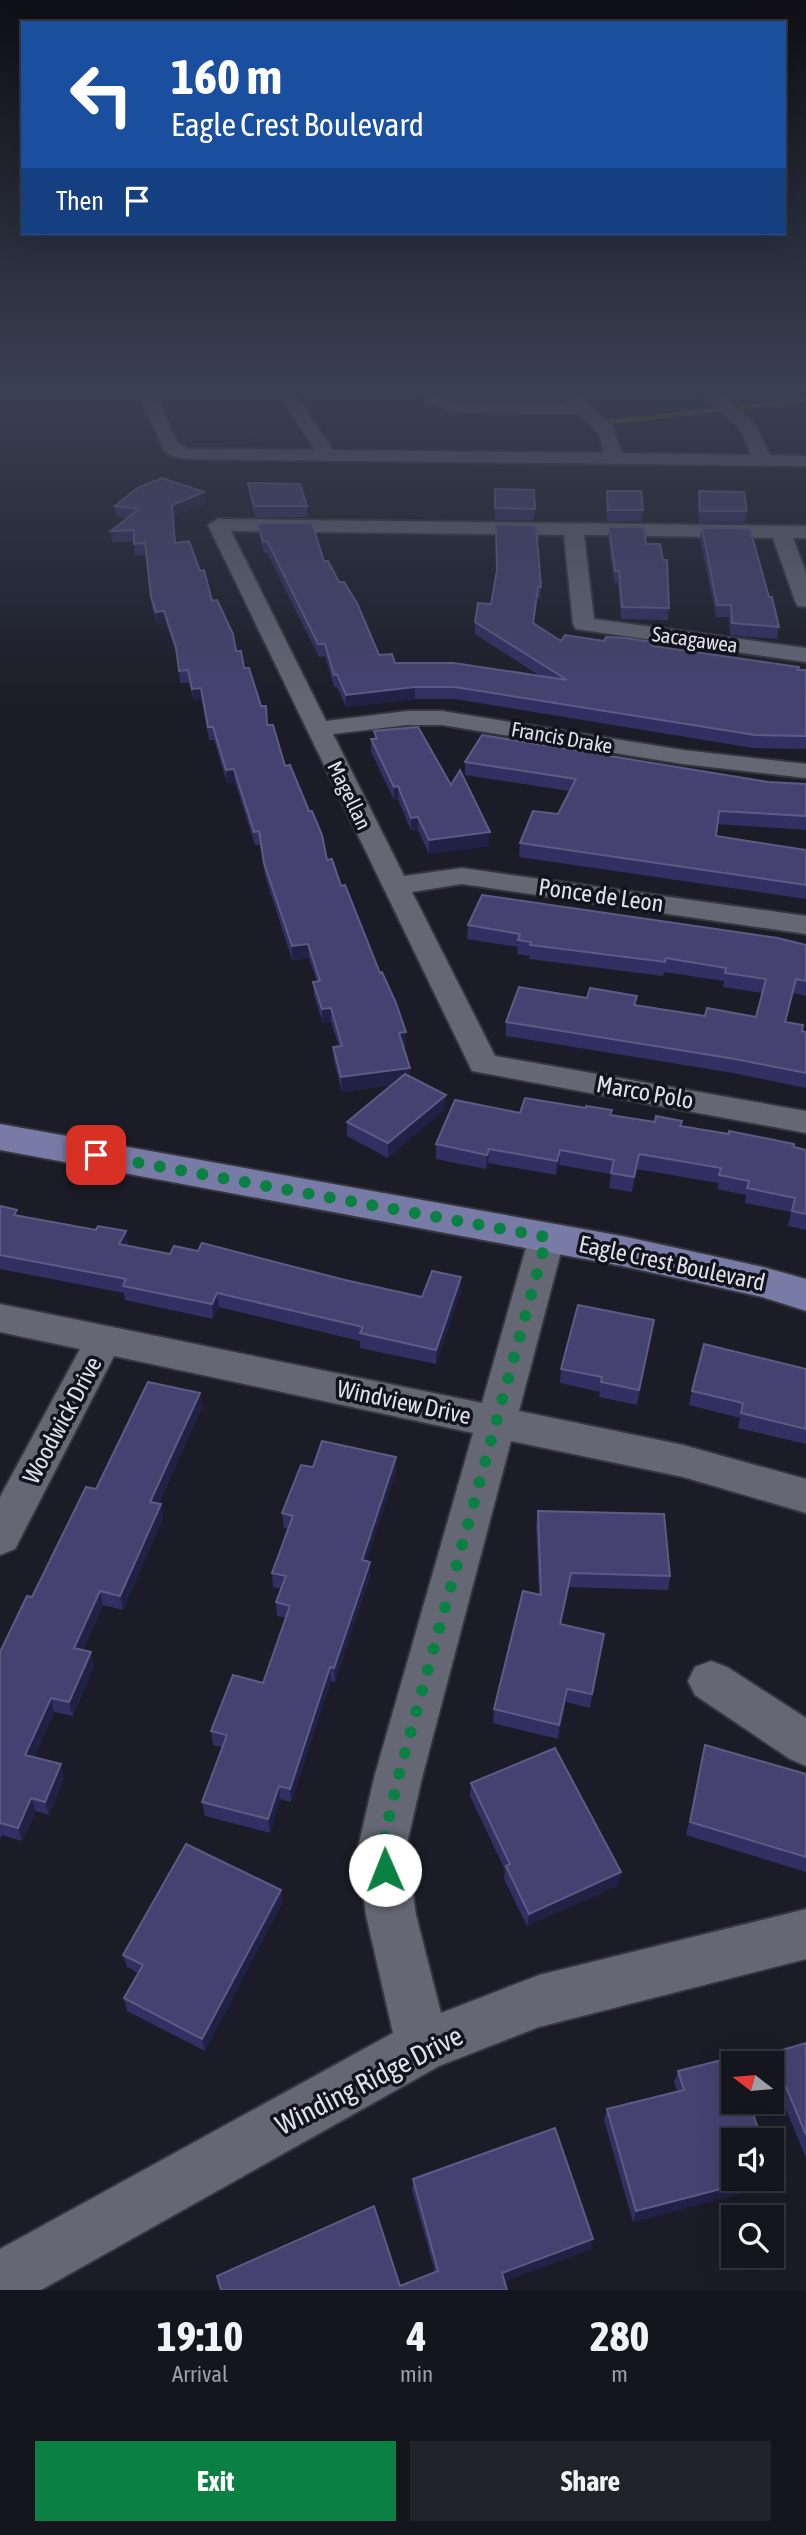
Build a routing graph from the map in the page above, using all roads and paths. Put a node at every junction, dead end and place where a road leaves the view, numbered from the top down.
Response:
1 (573, 530) junction
2 (781, 532) junction
3 (806, 532) edge
4 (806, 601) edge
5 (806, 655) edge
6 (318, 729) junction
7 (806, 771) edge
8 (395, 886) junction
9 (806, 925) edge
10 (483, 1064) joint
11 (806, 1122) edge
12 (0, 1137) edge
13 (547, 1237) junction
14 (806, 1295) edge
15 (0, 1318) edge
16 (104, 1340) junction
17 (496, 1421) junction
18 (806, 1496) edge
19 (0, 1537) edge
20 (711, 1681) dead end
21 (806, 1744) edge
22 (806, 1934) edge
23 (423, 2046) junction
24 (0, 2281) edge

1 - 2 street
1 - 5 street, Sacagawea
1 - 6 street, Magellan
2 - 3 street
2 - 4 street
6 - 7 street, Francis Drake
6 - 8 street, Magellan
8 - 9 street, Ponce de Leon
8 - 10 street, Magellan
10 - 11 street, Marco Polo
12 - 13 main road, Eagle Crest Boulevard
13 - 14 main road, Eagle Crest Boulevard
13 - 17 street
15 - 16 street, Windview Drive
16 - 17 street, Windview Drive
16 - 19 street, Woodwick Drive
17 - 18 street, Windview Drive
17 - 23 street
20 - 21 street
22 - 23 street, Winding Ridge Drive
23 - 24 street, Winding Ridge Drive

